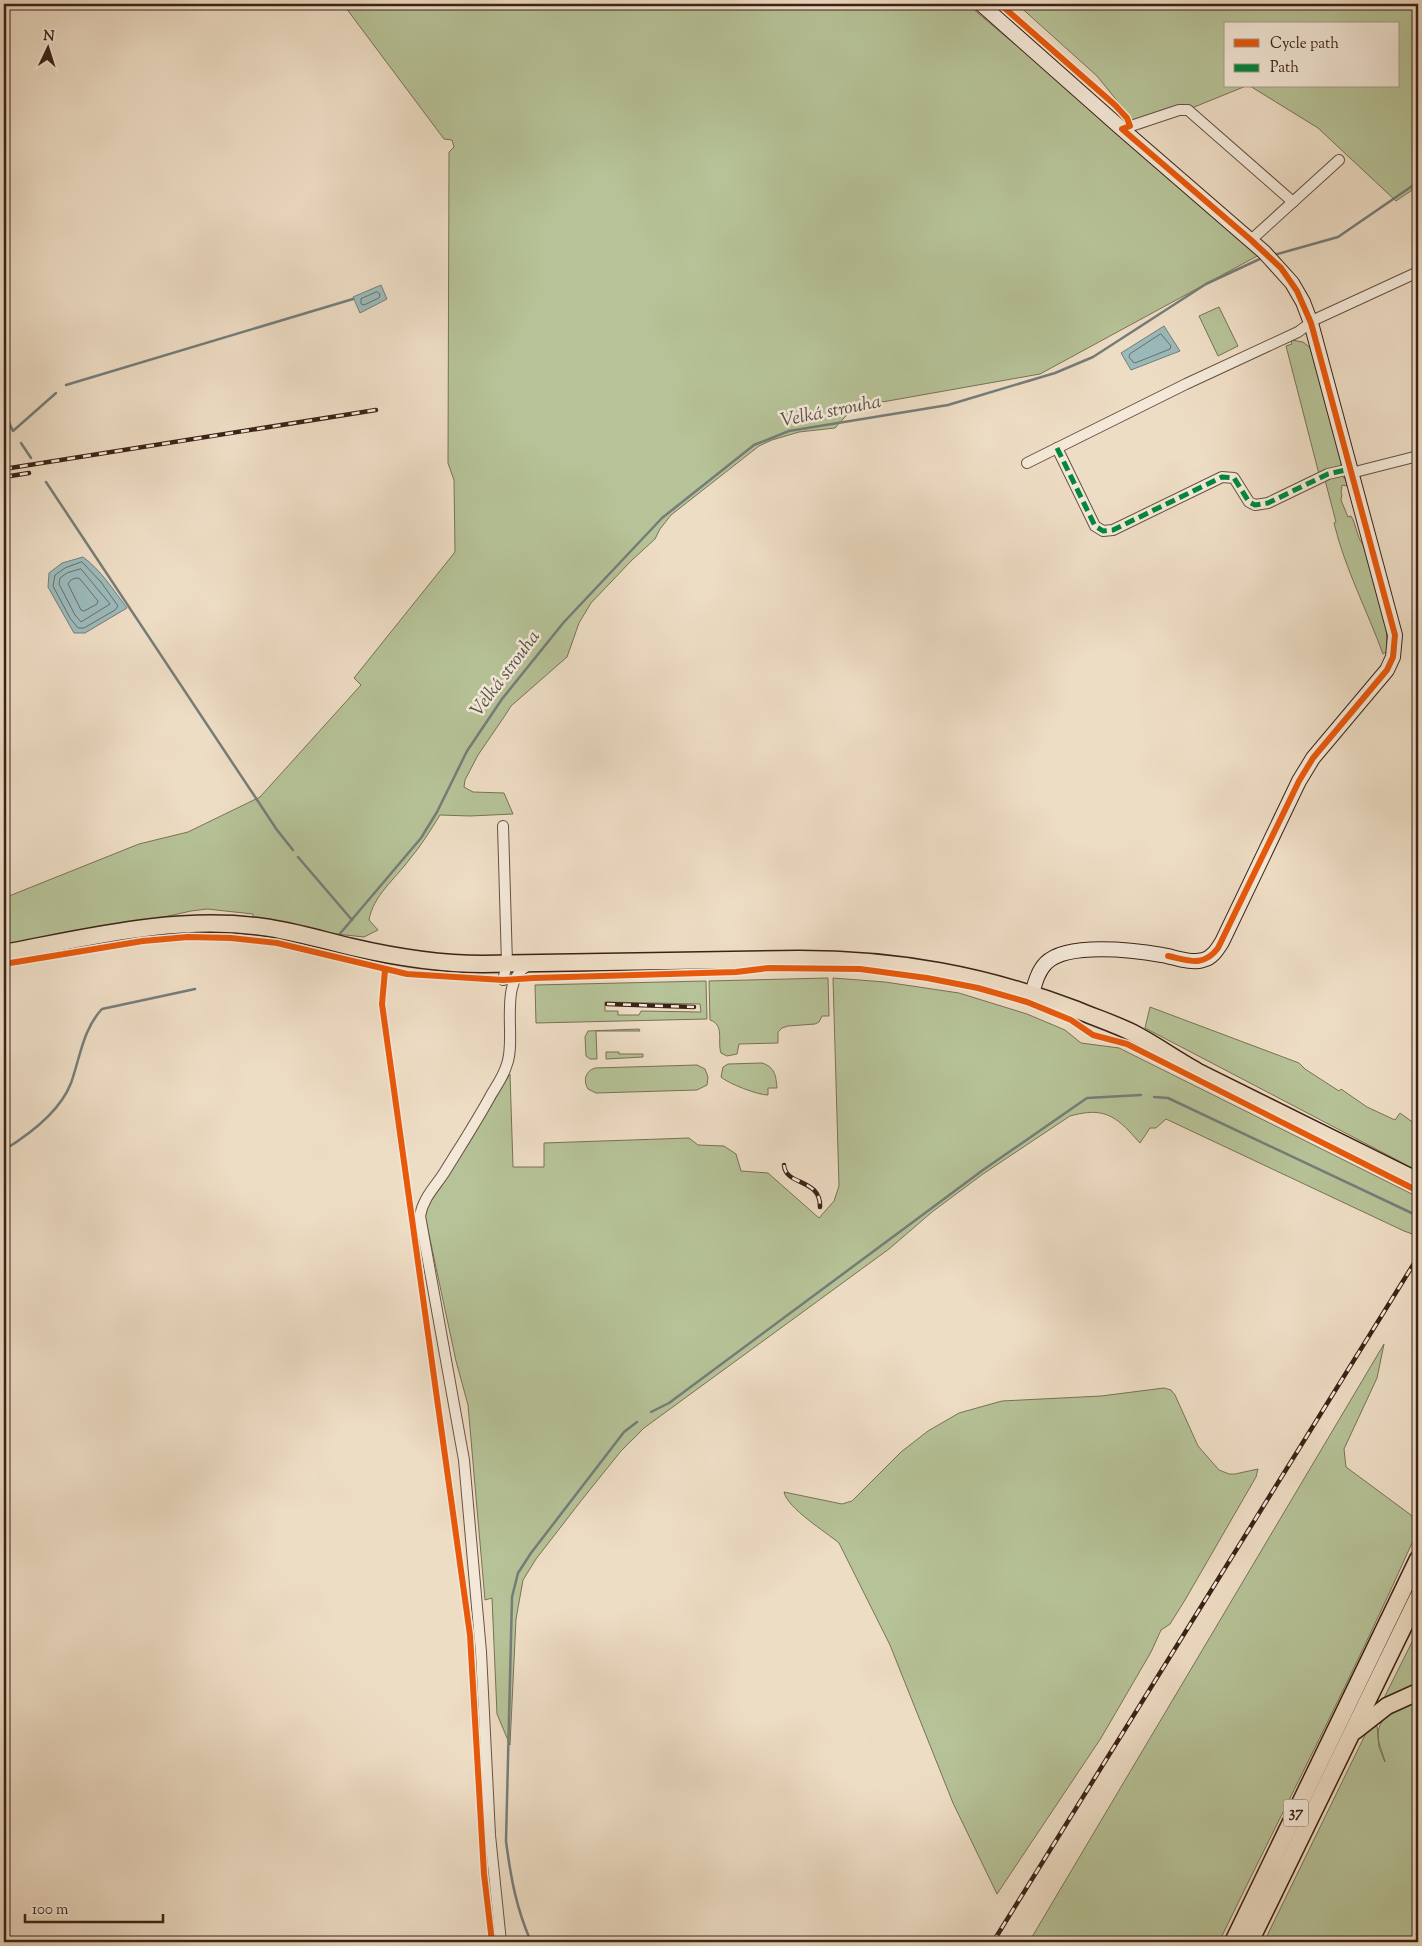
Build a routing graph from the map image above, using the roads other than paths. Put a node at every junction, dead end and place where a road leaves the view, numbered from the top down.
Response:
1 (981, 4) edge
2 (1122, 129) junction
3 (1339, 160) dead end
4 (1293, 202) junction
5 (1251, 240) junction
6 (1418, 272) edge
7 (1311, 323) junction
8 (1057, 448) junction
9 (1418, 456) edge
10 (1027, 463) dead end
11 (1351, 471) junction
12 (503, 826) dead end
13 (4, 953) edge
14 (533, 963) junction
15 (483, 964) junction
16 (507, 964) junction
17 (503, 980) junction
18 (515, 980) junction
19 (1032, 994) junction
20 (510, 1010) junction
21 (1418, 1182) edge
22 (1417, 1559) edge
23 (1418, 1597) edge
24 (1418, 1692) edge
25 (1351, 1734) junction
26 (501, 1942) edge
27 (1233, 1942) edge
28 (1250, 1942) edge

1 - 2 street
2 - 4 street
2 - 5 street
3 - 4 street
4 - 5 street
5 - 7 street
6 - 7 street
7 - 8 street
7 - 11 street
8 - 10 street
8 - 11 street
9 - 11 street
11 - 19 street
12 - 16 street
13 - 15 main road
14 - 16 main road
14 - 18 street
14 - 19 main road
15 - 16 main road
15 - 17 street
16 - 17 street
16 - 18 street
17 - 20 street
18 - 20 street
19 - 21 main road
20 - 26 street
22 - 27 main road, 37
23 - 25 main road, 37
24 - 25 main road
25 - 28 main road, 37

